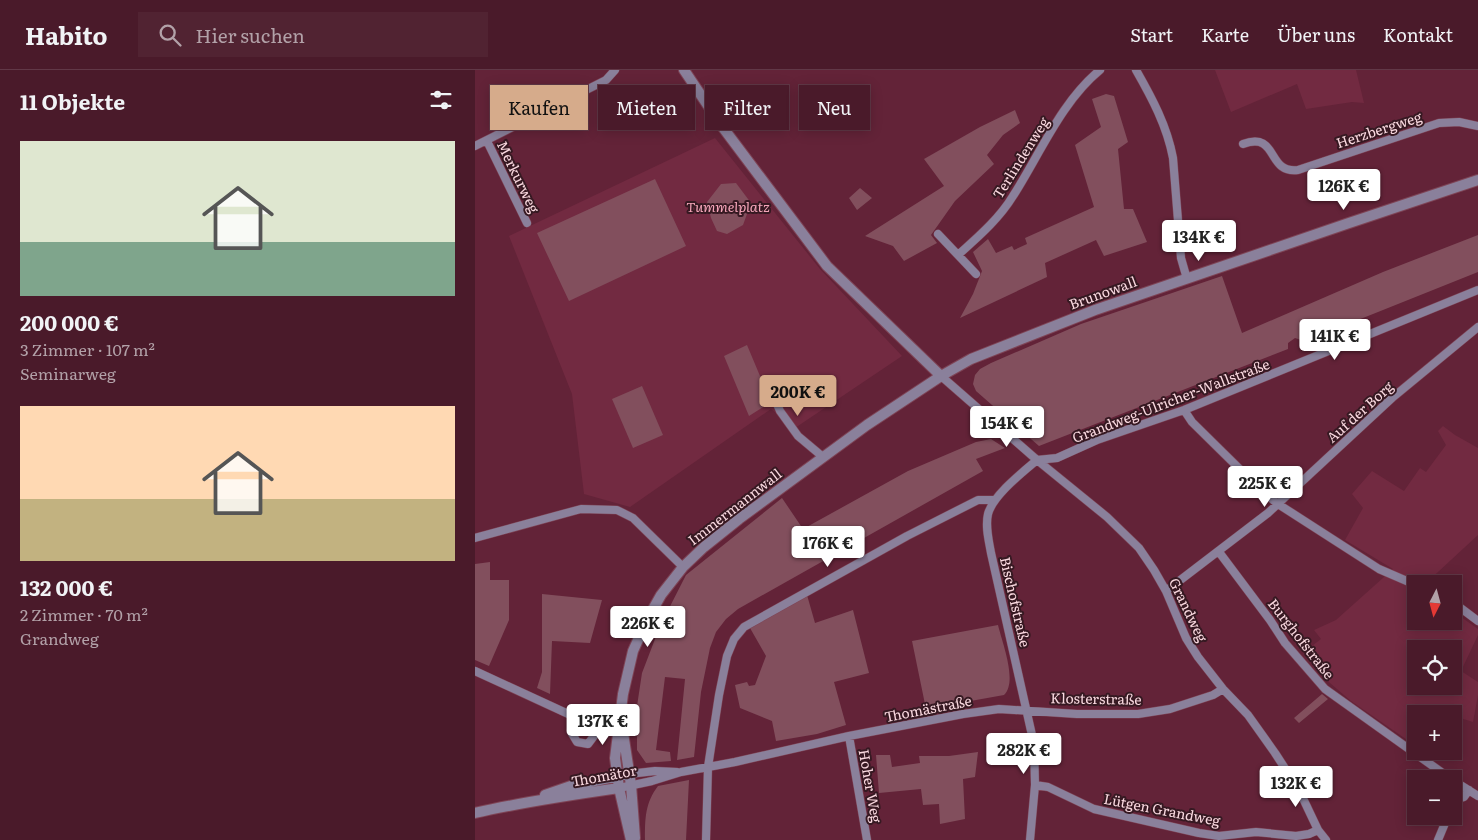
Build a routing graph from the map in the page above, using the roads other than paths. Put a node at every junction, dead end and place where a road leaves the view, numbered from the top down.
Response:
1 (615, 70) edge
2 (684, 70) edge
3 (1100, 70) edge
4 (1136, 70) edge
5 (1478, 126) edge
6 (487, 140) junction
7 (1243, 144) dead end
8 (475, 146) edge
9 (1478, 180) edge
10 (527, 224) dead end
11 (938, 234) dead end
12 (958, 255) junction
13 (976, 274) dead end
14 (1187, 279) junction
15 (1478, 290) edge
16 (1478, 328) edge
17 (941, 376) junction
18 (767, 381) dead end
19 (1184, 410) junction
20 (823, 457) junction
21 (1037, 460) junction
22 (995, 500) junction
23 (1278, 504) junction
24 (475, 538) edge
25 (1219, 552) junction
26 (683, 567) junction
27 (1407, 581) edge
28 (1166, 591) junction
29 (1463, 610) edge
30 (1478, 621) edge
31 (475, 671) edge
32 (1223, 689) junction
33 (1025, 710) junction
34 (573, 717) dead end
35 (621, 717) junction
36 (849, 736) junction
37 (708, 767) junction
38 (1438, 770) edge
39 (681, 772) junction
40 (629, 774) junction
41 (617, 776) junction
42 (631, 785) junction
43 (1035, 785) junction
44 (1462, 786) edge
45 (619, 788) junction
46 (1469, 790) junction
47 (1478, 796) edge
48 (1462, 798) edge
49 (530, 801) junction
50 (475, 813) edge
51 (1444, 825) edge
52 (1318, 830) junction
53 (631, 840) edge
54 (635, 840) edge
55 (707, 840) edge
56 (867, 840) edge
57 (1030, 840) edge
58 (1327, 840) edge
59 (1438, 840) edge

1 - 6 street
2 - 17 street
3 - 12 street, Terlindenweg
4 - 14 street
5 - 7 street, Herzbergweg
6 - 8 street
6 - 10 street, Merkurweg
9 - 14 street, Brunowall
11 - 12 street
12 - 13 street
14 - 17 street, Brunowall
15 - 19 street, Grandweg-Ulricher-Wallstraße
16 - 23 street, Auf der Borg
17 - 20 street, Immermannwall
17 - 21 street, Grandweg
18 - 20 street
19 - 21 street, Grandweg-Ulricher-Wallstraße
19 - 23 street
20 - 26 street, Immermannwall
21 - 22 street
21 - 28 street, Grandweg
22 - 33 street, Bischofstraße
22 - 37 street
23 - 25 street, Auf der Borg
23 - 27 street
24 - 26 street
25 - 28 street, Auf der Borg
25 - 38 street, Burghofstraße
26 - 35 street, Immermannwall
28 - 32 street, Grandweg
29 - 30 street
31 - 34 street
32 - 33 street, Klosterstraße
32 - 52 street, Grandweg
33 - 36 street, Thomästraße
33 - 43 street
35 - 40 street, Immermannwall
35 - 41 street, Immermannwall
36 - 37 street, Thomästraße
36 - 56 street, Hoher Weg
37 - 39 street, Thomätor
37 - 55 street
39 - 40 street, Thomätor
39 - 42 street, Thomätor
40 - 41 street, Thomätor
40 - 42 street, Immermannwall
41 - 45 street, Immermannwall
41 - 49 street, Thomätor
42 - 45 street, Thomätor
42 - 54 street, Immermannwall
43 - 52 street, Lütgen Grandweg
43 - 57 street
44 - 46 street, Burghofstraße
45 - 49 street, Thomätor
45 - 53 street, Immermannwall
46 - 47 street, Burghofstraße
46 - 48 street
49 - 50 street, Thomätor
51 - 59 street
52 - 58 street, Grandweg

